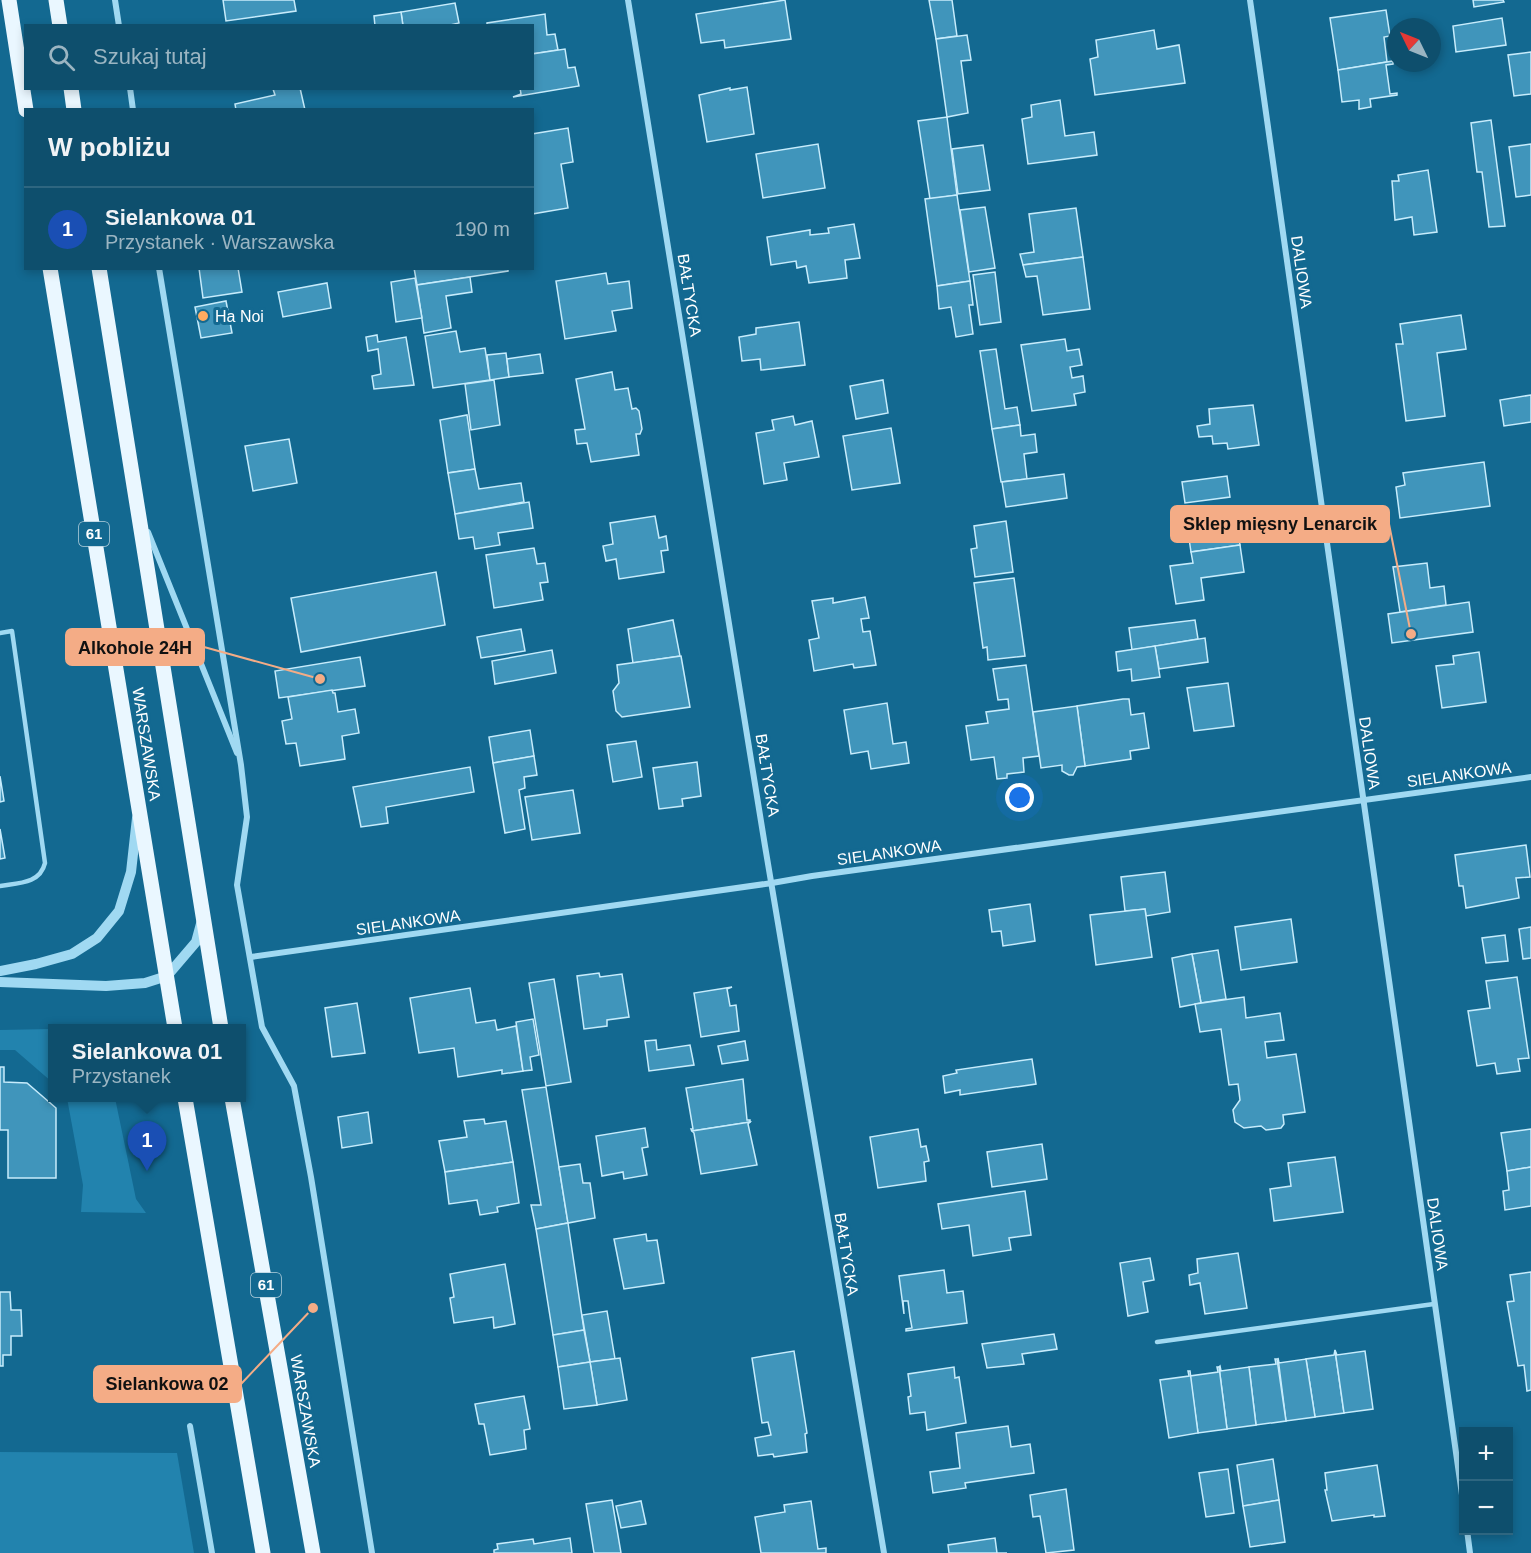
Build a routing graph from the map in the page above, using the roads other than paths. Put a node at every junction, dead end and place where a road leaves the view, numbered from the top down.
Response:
1 (9, 0) edge
2 (56, 0) edge
3 (115, 0) edge
4 (628, 0) edge
5 (1250, 0) edge
6 (60, 24) edge
7 (119, 24) edge
8 (71, 90) edge
9 (130, 90) edge
10 (26, 108) edge
11 (74, 108) edge
12 (133, 108) edge
13 (50, 270) edge
14 (99, 270) edge
15 (159, 270) edge
16 (136, 504) junction
17 (0, 633) edge
18 (241, 765) junction
19 (1531, 777) edge
20 (138, 800) junction
21 (1363, 801) junction
22 (772, 883) junction
23 (0, 886) edge
24 (203, 917) junction
25 (251, 957) junction
26 (0, 971) edge
27 (167, 976) junction
28 (0, 982) edge
29 (174, 1024) edge
30 (220, 1024) edge
31 (187, 1102) edge
32 (233, 1102) edge
33 (1434, 1304) junction
34 (1157, 1342) dead end
35 (190, 1426) dead end
36 (1460, 1481) edge
37 (1468, 1535) edge
38 (212, 1553) edge
39 (263, 1553) edge
40 (313, 1553) edge
41 (372, 1553) edge
42 (884, 1553) edge
43 (1470, 1553) edge

1 - 10 main road
2 - 6 main road
3 - 7 street
4 - 22 street, BAŁTYCKA
5 - 21 street, DALIOWA
8 - 11 main road
9 - 12 street
13 - 20 main road, WARSZAWSKA / 61
14 - 16 main road, WARSZAWSKA
15 - 18 street
16 - 18 street
16 - 24 main road, WARSZAWSKA
17 - 23 lane
18 - 25 street
19 - 21 street, SIELANKOWA
20 - 26 street
20 - 27 main road, WARSZAWSKA / 61
21 - 22 street, SIELANKOWA
21 - 33 street, DALIOWA
22 - 25 street, SIELANKOWA
22 - 42 street, BAŁTYCKA
24 - 27 street, WARSZAWSKA
24 - 30 main road, WARSZAWSKA
25 - 41 street
27 - 28 street
27 - 29 main road, WARSZAWSKA / 61
31 - 39 main road
32 - 40 main road, WARSZAWSKA / 61
33 - 34 lane
33 - 36 street, DALIOWA
35 - 38 street
37 - 43 street

